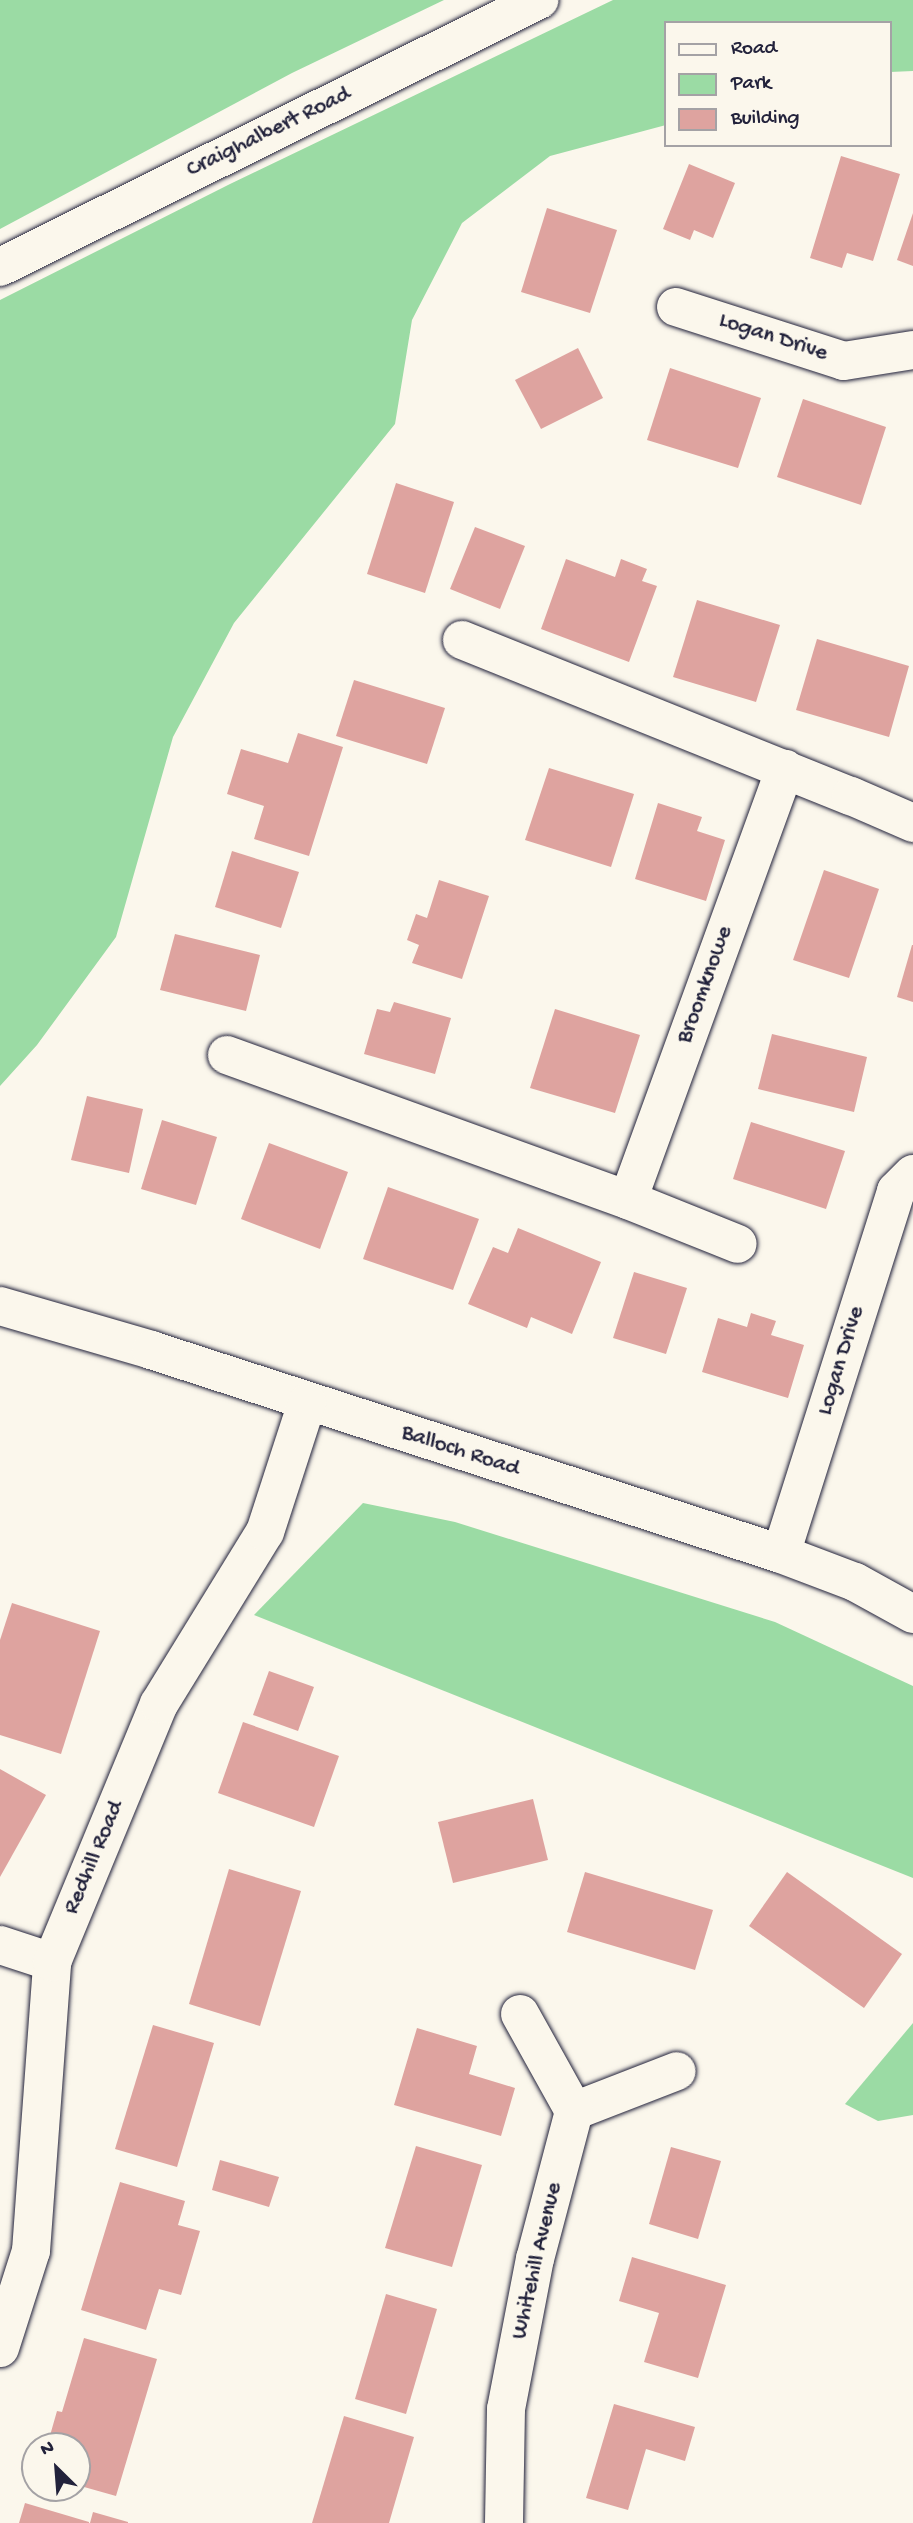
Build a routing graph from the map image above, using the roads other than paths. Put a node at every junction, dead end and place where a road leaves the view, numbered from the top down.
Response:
1 (539, 0) edge
2 (0, 267) edge
3 (676, 307) dead end
4 (913, 350) edge
5 (461, 640) dead end
6 (785, 769) junction
7 (913, 823) edge
8 (227, 1055) dead end
9 (913, 1174) edge
10 (628, 1200) junction
11 (738, 1244) dead end
12 (0, 1306) edge
13 (307, 1403) junction
14 (781, 1554) junction
15 (913, 1614) edge
16 (0, 1945) edge
17 (52, 1962) junction
18 (520, 2014) dead end
19 (677, 2071) dead end
20 (574, 2111) junction
21 (0, 2348) edge
22 (504, 2523) edge

1 - 2 street, Craighalbert Road
3 - 4 street, Logan Drive
5 - 6 street
6 - 7 street
6 - 10 street, Broomknowe
8 - 10 street
9 - 14 street, Logan Drive
10 - 11 street
12 - 13 street, Balloch Road
13 - 14 street, Balloch Road
13 - 17 street, Redhill Road
14 - 15 street, Balloch Road
16 - 17 street
17 - 21 street, Redhill Road
18 - 20 street
19 - 20 street
20 - 22 street, Whitehill Avenue

